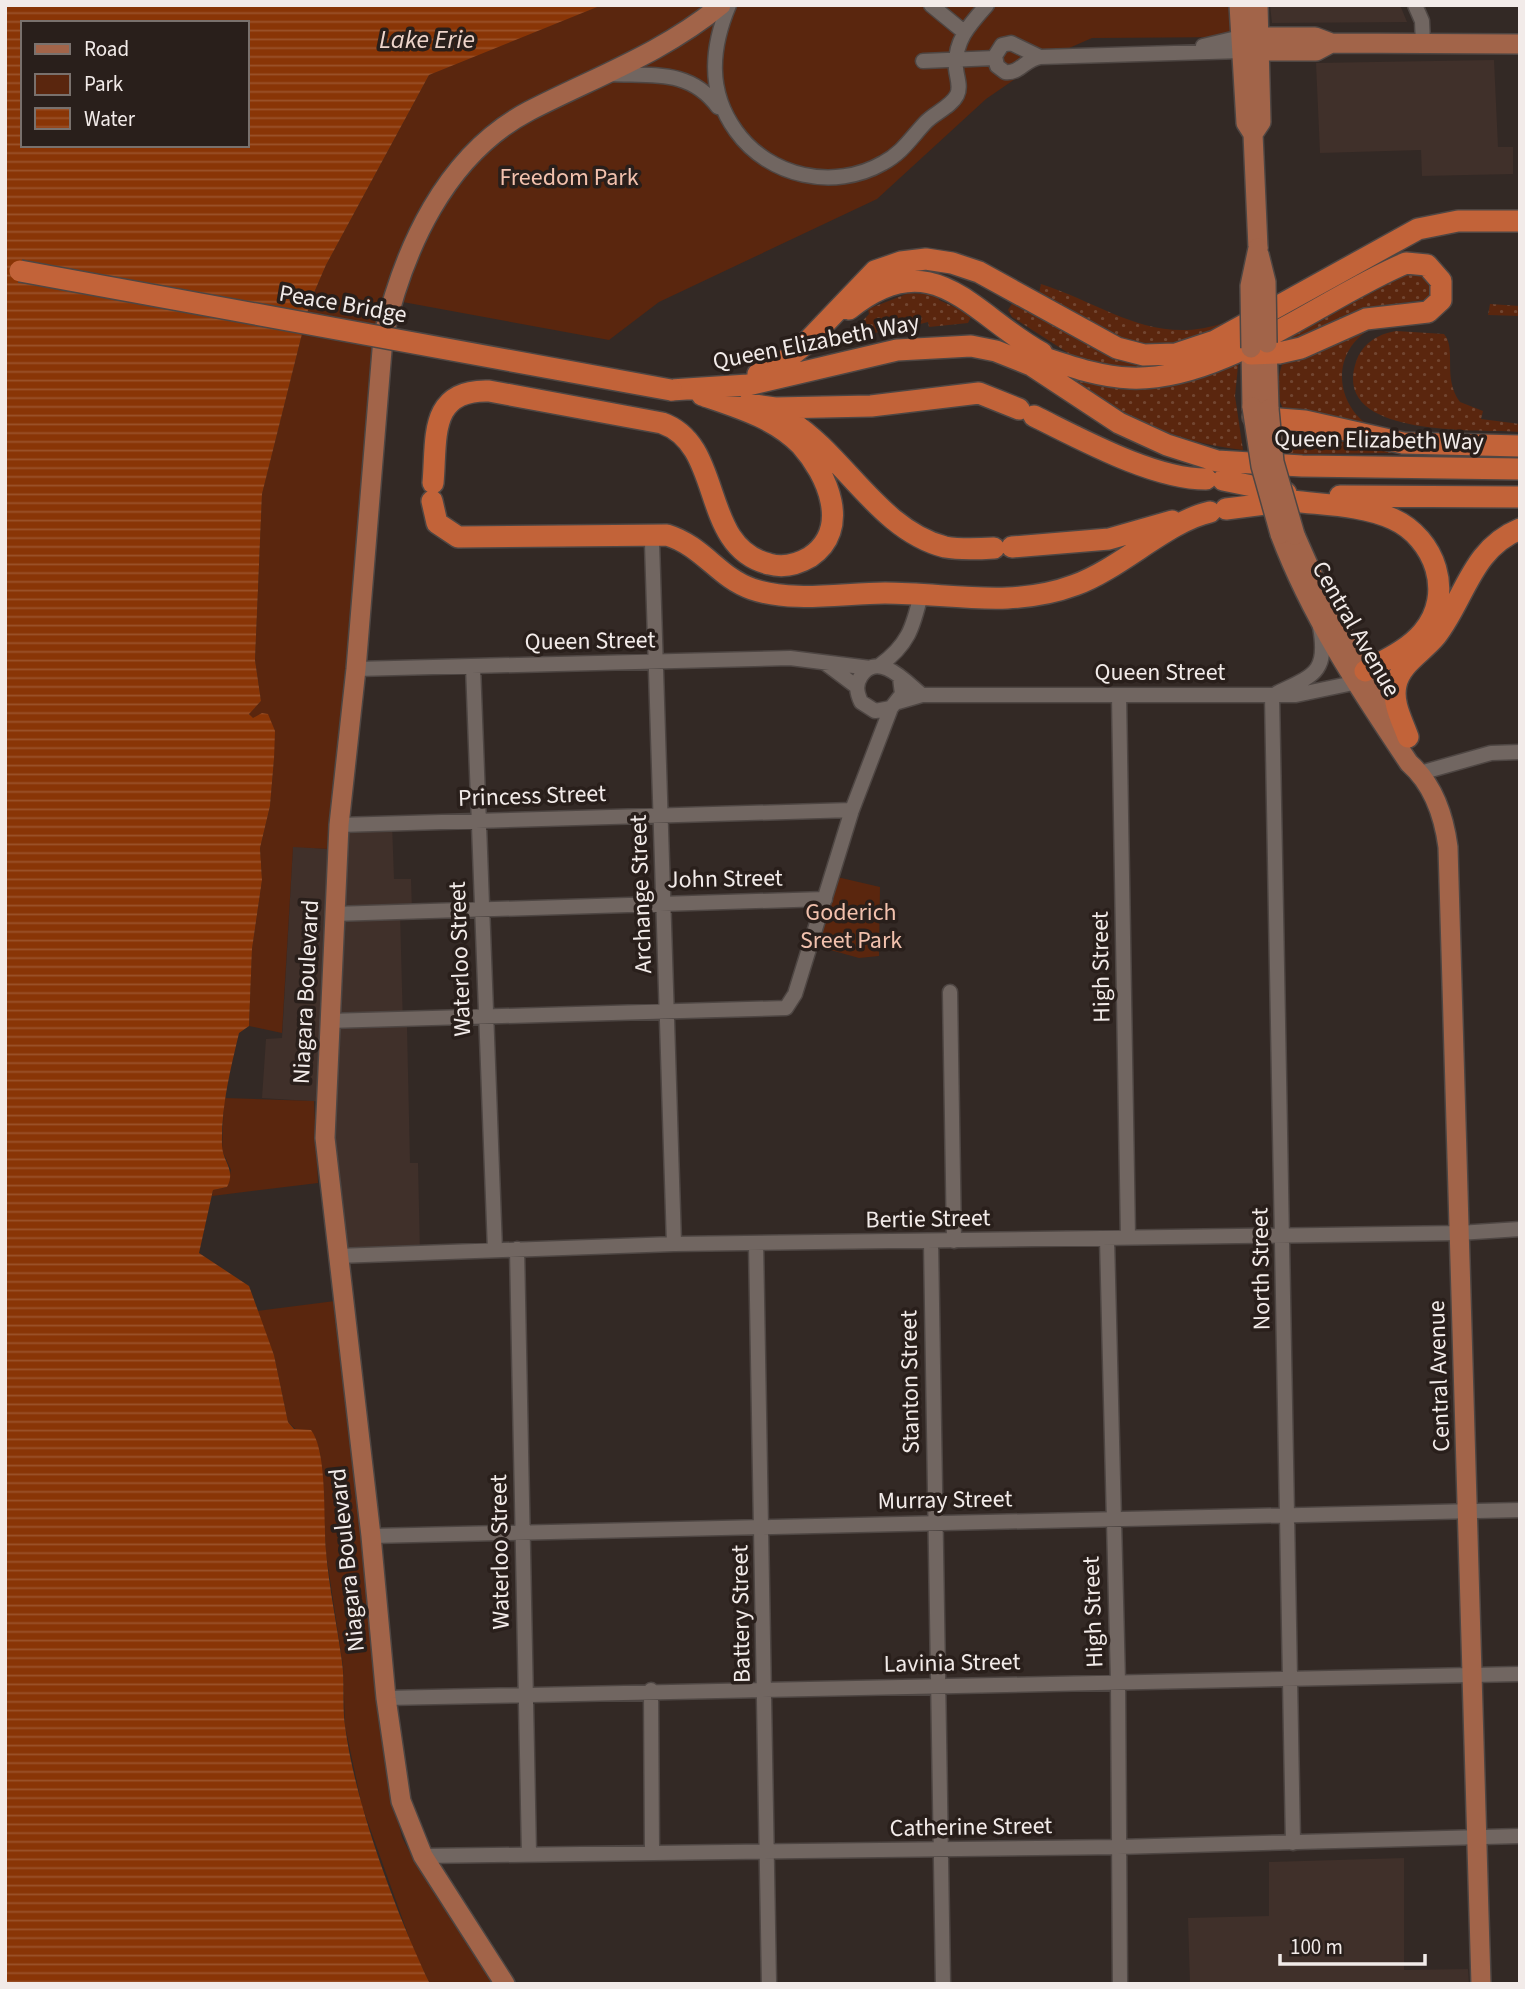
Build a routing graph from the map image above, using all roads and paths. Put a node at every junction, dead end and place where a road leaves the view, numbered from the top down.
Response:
1 (721, 5) edge
2 (729, 5) edge
3 (931, 5) edge
4 (987, 5) edge
5 (1239, 5) edge
6 (1258, 5) edge
7 (1415, 5) edge
8 (964, 32) junction
9 (1250, 44) junction
10 (1423, 44) junction
11 (1520, 44) edge
12 (1040, 57) junction
13 (995, 58) junction
14 (956, 60) junction
15 (923, 61) dead end
16 (608, 74) junction
17 (730, 122) junction
18 (1520, 221) edge
19 (13, 270) edge
20 (805, 344) junction
21 (1259, 350) junction
22 (877, 354) junction
23 (1064, 363) junction
24 (671, 390) joint
25 (706, 392) junction
26 (742, 403) junction
27 (1265, 413) junction
28 (1520, 446) edge
29 (1520, 469) edge
30 (1520, 497) edge
31 (1281, 498) junction
32 (1211, 512) junction
33 (1520, 528) edge
34 (1287, 535) junction
35 (652, 543) dead end
36 (921, 594) junction
37 (1319, 622) junction
38 (1424, 649) junction
39 (900, 651) junction
40 (656, 662) junction
41 (824, 663) junction
42 (473, 666) junction
43 (874, 667) junction
44 (356, 669) junction
45 (899, 676) junction
46 (1361, 677) junction
47 (857, 687) junction
48 (922, 695) junction
49 (1119, 695) junction
50 (1272, 695) junction
51 (895, 705) junction
52 (867, 708) junction
53 (1408, 737) junction
54 (876, 742) junction
55 (1520, 752) edge
56 (1420, 773) junction
57 (852, 810) junction
58 (661, 815) junction
59 (478, 821) junction
60 (339, 825) junction
61 (825, 899) junction
62 (664, 903) junction
63 (481, 909) junction
64 (333, 914) junction
65 (950, 992) dead end
66 (667, 1012) junction
67 (484, 1018) junction
68 (328, 1021) junction
69 (1520, 1229) edge
70 (1459, 1233) junction
71 (1284, 1235) junction
72 (1128, 1238) junction
73 (1107, 1239) junction
74 (954, 1241) junction
75 (931, 1242) junction
76 (756, 1243) junction
77 (674, 1244) junction
78 (517, 1249) junction
79 (495, 1250) junction
80 (337, 1256) junction
81 (1520, 1510) edge
82 (1467, 1512) junction
83 (1288, 1516) junction
84 (1113, 1520) junction
85 (935, 1523) junction
86 (762, 1525) junction
87 (523, 1531) junction
88 (371, 1536) junction
89 (1520, 1674) edge
90 (1472, 1675) junction
91 (1292, 1679) junction
92 (1118, 1682) junction
93 (939, 1687) junction
94 (765, 1688) junction
95 (651, 1690) junction
96 (526, 1694) junction
97 (386, 1698) junction
98 (1520, 1836) edge
99 (1476, 1837) junction
100 (1293, 1843) junction
101 (1118, 1847) junction
102 (942, 1850) junction
103 (652, 1852) junction
104 (768, 1853) junction
105 (529, 1854) junction
106 (423, 1856) junction
107 (505, 1984) edge
108 (769, 1984) edge
109 (943, 1984) edge
110 (1120, 1984) edge
111 (1481, 1984) edge

1 - 16 main road, Niagara Boulevard
2 - 17 street
3 - 8 street
4 - 8 street
5 - 9 main road, Central Avenue
6 - 9 main road, Central Avenue
7 - 10 street
8 - 14 street
9 - 10 main road
9 - 12 street
9 - 21 main road, Central Avenue, bridge
10 - 11 main road
12 - 13 street
12 - 13 street
13 - 14 street
14 - 15 street
14 - 17 street
16 - 17 street, Niagara Boulevard
16 - 44 main road, Niagara Boulevard
18 - 20 highway
19 - 24 highway, Peace Bridge, bridge
20 - 23 highway
20 - 25 highway
21 - 23 highway
21 - 27 main road, Central Avenue
22 - 23 highway
22 - 25 highway, Queen Elizabeth Way
22 - 29 highway, Queen Elizabeth Way
24 - 25 highway, Queen Elizabeth Way
25 - 26 highway, Queen Elizabeth Way
25 - 36 highway
26 - 31 highway
26 - 32 highway
27 - 28 highway
27 - 34 main road, Central Avenue, bridge
30 - 31 highway
31 - 32 highway
31 - 46 highway
32 - 36 highway
33 - 38 highway
34 - 37 main road, Central Avenue
34 - 46 main road, Central Avenue
35 - 40 street, Archange Street
36 - 39 street
37 - 46 main road, Central Avenue
37 - 50 street
38 - 46 highway
38 - 53 highway
39 - 43 street
39 - 45 street
40 - 41 street, Queen Street
40 - 42 street, Queen Street
40 - 58 street, Archange Street
41 - 43 street, Queen Street
41 - 47 street, Queen Street
42 - 44 street, Queen Street
42 - 59 street, Waterloo Street
43 - 45 street
43 - 47 street
44 - 60 main road, Niagara Boulevard
45 - 48 street
45 - 51 street
46 - 50 street, Queen Street
46 - 53 main road, Central Avenue
46 - 56 main road, Central Avenue
47 - 52 street
48 - 49 street, Queen Street
48 - 51 street, Queen Street
49 - 50 street, Queen Street
49 - 72 street, High Street
50 - 71 street, North Street
51 - 52 street
51 - 54 street
52 - 54 street
53 - 56 main road, Central Avenue
54 - 57 street
55 - 56 street
56 - 70 main road, Central Avenue
57 - 58 street, Princess Street
57 - 61 street
58 - 59 street, Princess Street
58 - 62 street, Archange Street
59 - 60 street, Princess Street
59 - 63 street, Waterloo Street
60 - 64 main road, Niagara Boulevard
61 - 62 street, John Street
61 - 66 street
62 - 63 street, John Street
62 - 66 street, Archange Street
63 - 64 street, John Street
63 - 67 street, Waterloo Street
64 - 68 main road, Niagara Boulevard
65 - 74 street
66 - 67 street
66 - 77 street, Archange Street
67 - 68 street
67 - 79 street, Waterloo Street
68 - 80 main road, Niagara Boulevard
69 - 70 street, Bertie Street
70 - 71 street, Bertie Street
70 - 82 main road, Central Avenue
71 - 72 street, Bertie Street
71 - 83 street, North Street
72 - 73 street, Bertie Street
73 - 74 street, Bertie Street
73 - 84 street, High Street
74 - 75 street, Bertie Street
75 - 76 street, Bertie Street
75 - 85 street, Stanton Street
76 - 77 street, Bertie Street
76 - 86 street, Battery Street
77 - 78 street, Bertie Street
78 - 79 street, Bertie Street
78 - 87 street, Waterloo Street
79 - 80 street, Bertie Street
80 - 88 main road, Niagara Boulevard
81 - 82 street, Murray Street
82 - 83 street, Murray Street
82 - 90 main road, Central Avenue
83 - 84 street, Murray Street
83 - 91 street, North Street
84 - 85 street, Murray Street
84 - 92 street, High Street
85 - 86 street, Murray Street
85 - 93 street, Stanton Street
86 - 87 street, Murray Street
86 - 94 street, Battery Street
87 - 88 street, Murray Street
87 - 96 street, Waterloo Street
88 - 97 main road, Niagara Boulevard
89 - 90 street, Lavinia Street
90 - 91 street, Lavinia Street
90 - 99 main road, Central Avenue
91 - 92 street, Lavinia Street
91 - 100 street, North Street
92 - 93 street, Lavinia Street
92 - 101 street, High Street
93 - 94 street, Lavinia Street
93 - 102 street, Stanton Street
94 - 95 street, Lavinia Street
94 - 104 street, Battery Street
95 - 96 street, Lavinia Street
95 - 103 street
96 - 97 street, Lavinia Street
96 - 105 street, Waterloo Street
97 - 106 main road, Niagara Boulevard
98 - 99 street, Catherine Street
99 - 100 street, Catherine Street
99 - 111 main road, Central Avenue
100 - 101 street, Catherine Street
101 - 102 street, Catherine Street
101 - 110 street, High Street
102 - 104 street, Catherine Street
102 - 109 street, Stanton Street
103 - 104 street, Catherine Street
103 - 105 street, Catherine Street
104 - 108 street, Battery Street
105 - 106 street, Catherine Street
106 - 107 main road, Niagara Boulevard

